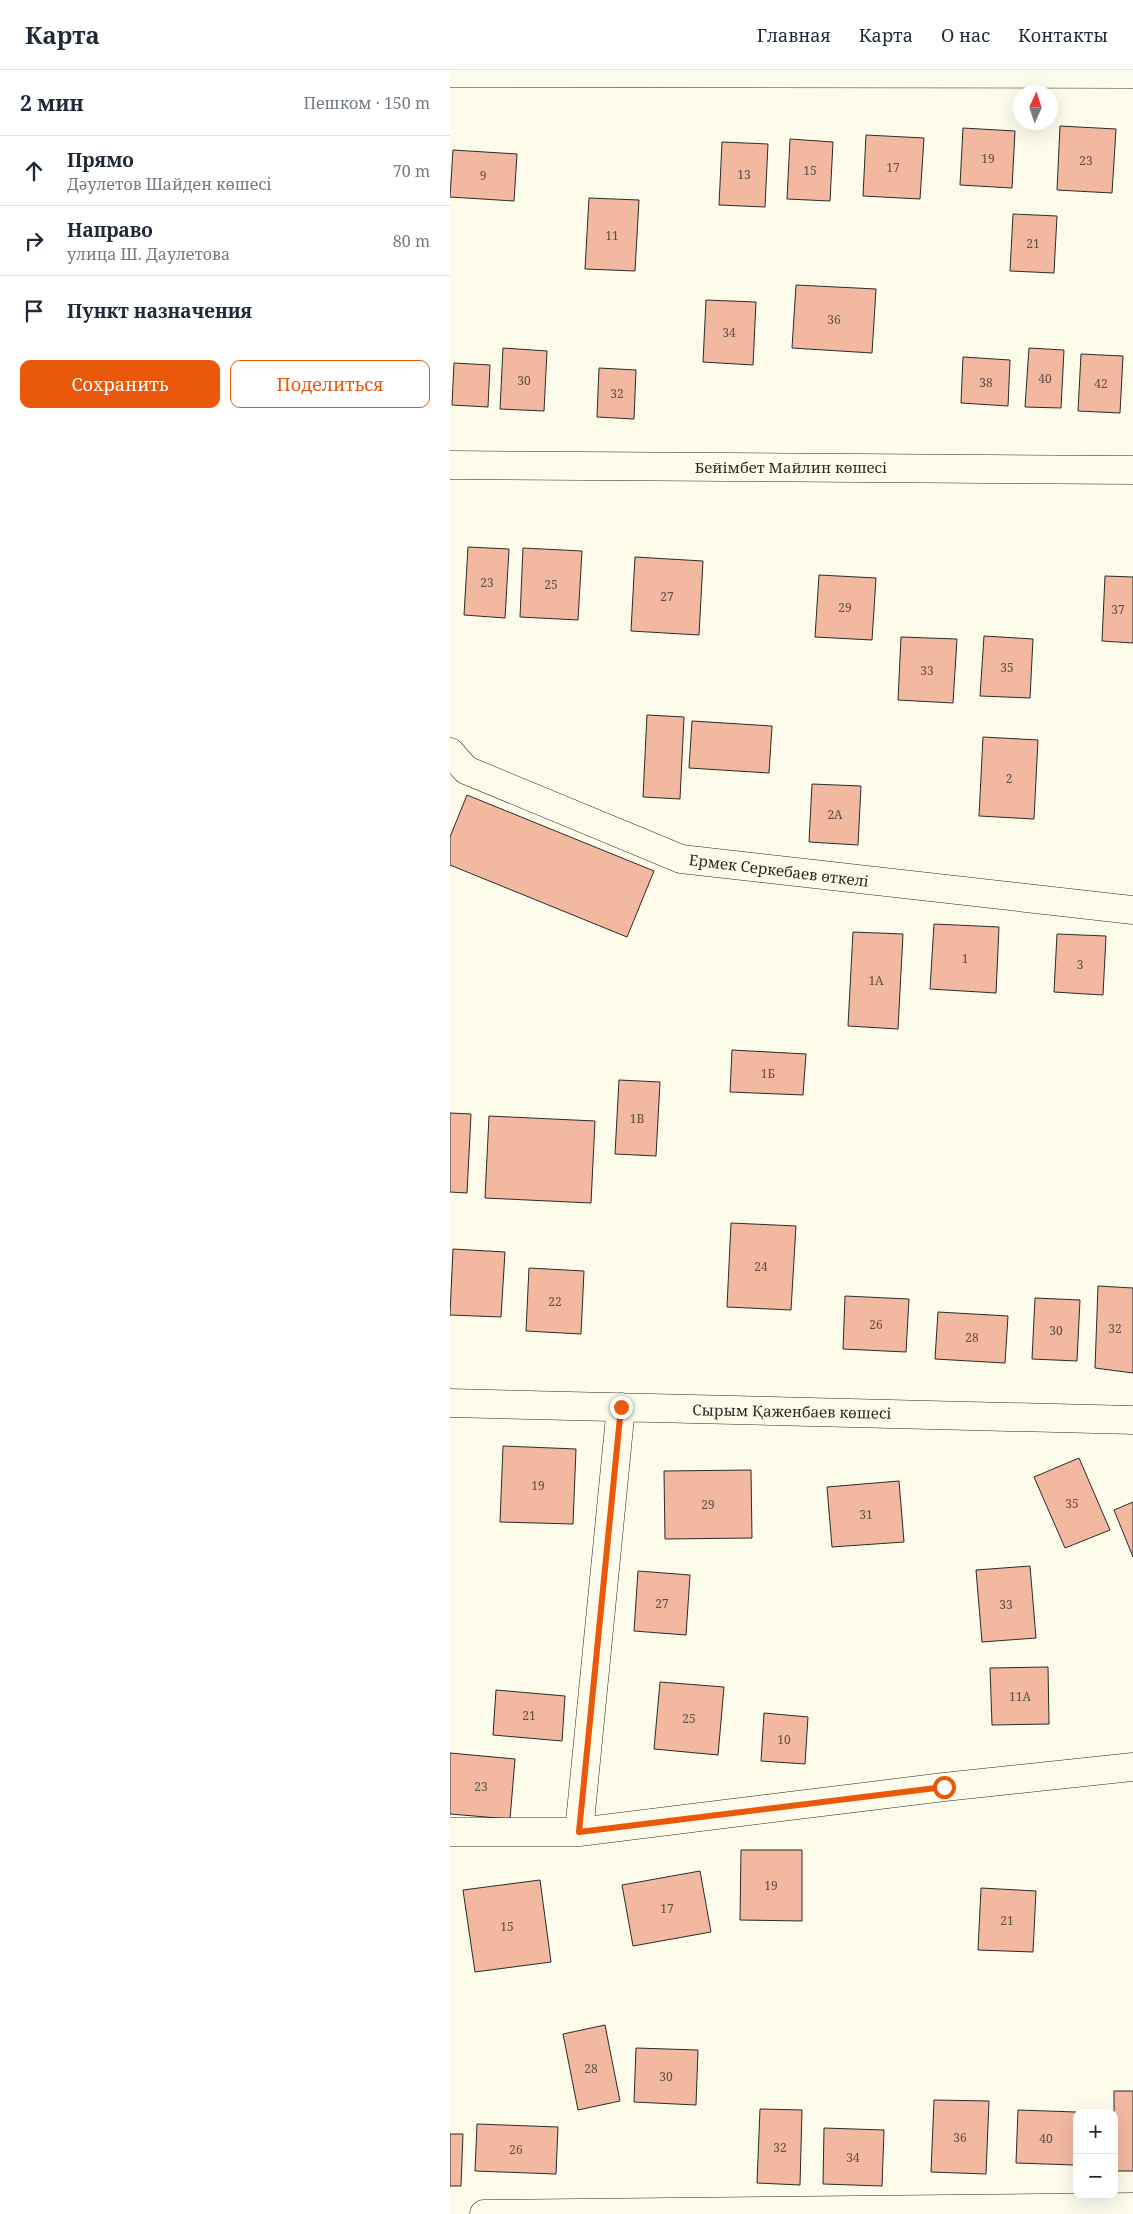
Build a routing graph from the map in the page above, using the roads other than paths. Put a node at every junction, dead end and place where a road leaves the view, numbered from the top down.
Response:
1 (450, 72) edge
2 (1133, 74) edge
3 (450, 465) edge
4 (1133, 470) edge
5 (450, 752) edge
6 (1133, 910) edge
7 (450, 1403) edge
8 (621, 1407) junction
9 (1133, 1420) edge
10 (1133, 1767) edge
11 (450, 1832) edge
12 (579, 1832) junction
13 (1133, 2207) edge
14 (484, 2214) edge

1 - 2 street
3 - 4 street, Бейімбет Майлин көшесі
5 - 6 street, Ермек Серкебаев өткелі
7 - 8 street, Сырым Қаженбаев көшесі
8 - 9 street, Сырым Қаженбаев көшесі
8 - 12 street
10 - 12 street
11 - 12 street
13 - 14 street

